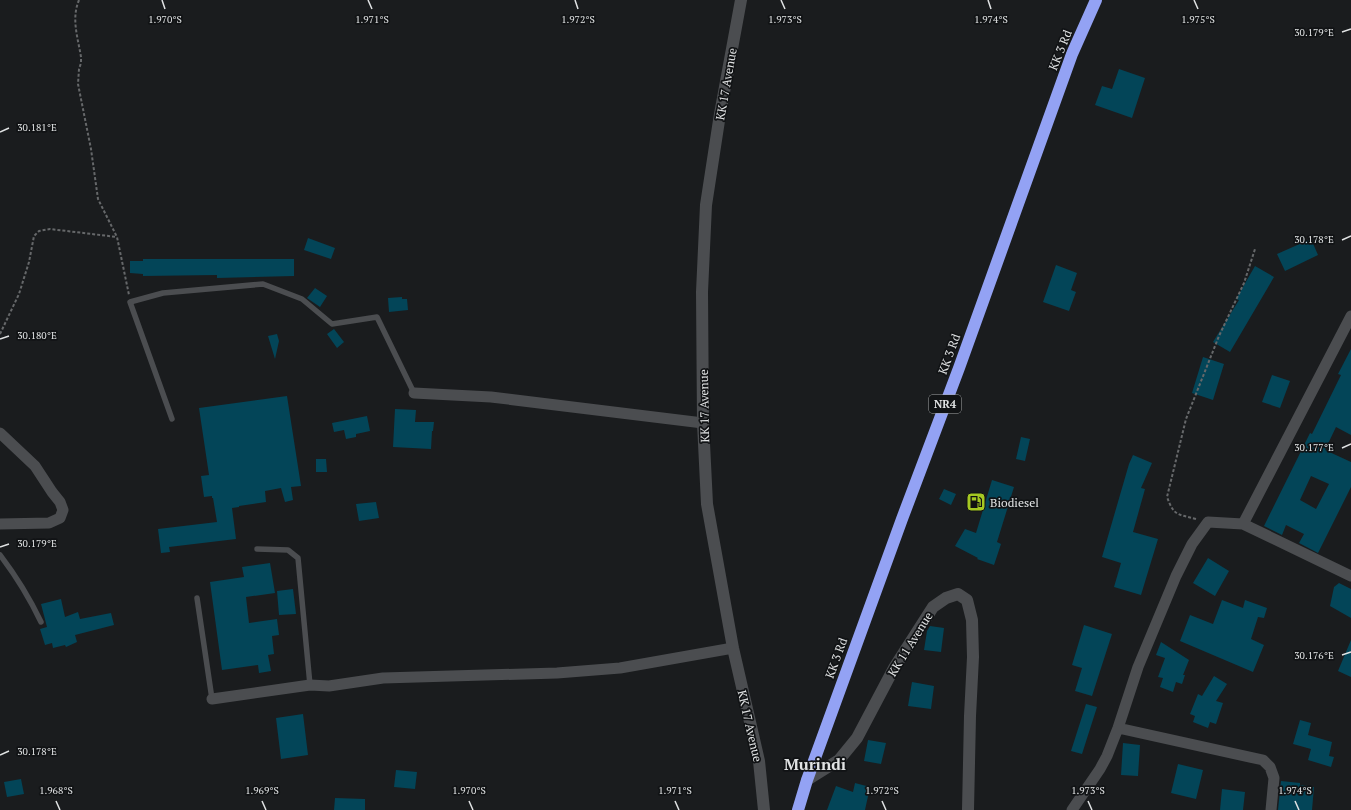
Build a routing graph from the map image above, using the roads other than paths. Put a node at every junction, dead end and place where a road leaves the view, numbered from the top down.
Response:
1 (741, 0) edge
2 (1096, 0) edge
3 (1351, 316) edge
4 (414, 393) joint
5 (172, 418) dead end
6 (703, 423) junction
7 (0, 433) edge
8 (0, 524) edge
9 (1243, 524) junction
10 (257, 549) dead end
11 (0, 555) edge
12 (1351, 574) edge
13 (197, 598) dead end
14 (41, 622) dead end
15 (733, 648) junction
16 (310, 685) junction
17 (212, 699) joint
18 (1118, 728) junction
19 (807, 780) junction
20 (764, 810) edge
21 (798, 810) edge
22 (968, 810) edge
23 (1072, 810) edge
24 (1271, 810) edge

1 - 6 street, KK 17 Avenue
2 - 19 highway, KK 3 Rd / NR4
3 - 9 street
4 - 5 lane
4 - 6 street
6 - 15 street, KK 17 Avenue
7 - 8 street
9 - 12 street
9 - 18 street
10 - 16 lane
11 - 14 lane
13 - 17 lane
15 - 16 street
15 - 20 street, KK 17 Avenue
16 - 17 street
18 - 23 street
18 - 24 street
19 - 21 highway, KK 3 Rd / NR4
19 - 22 street, KK 11 Avenue

